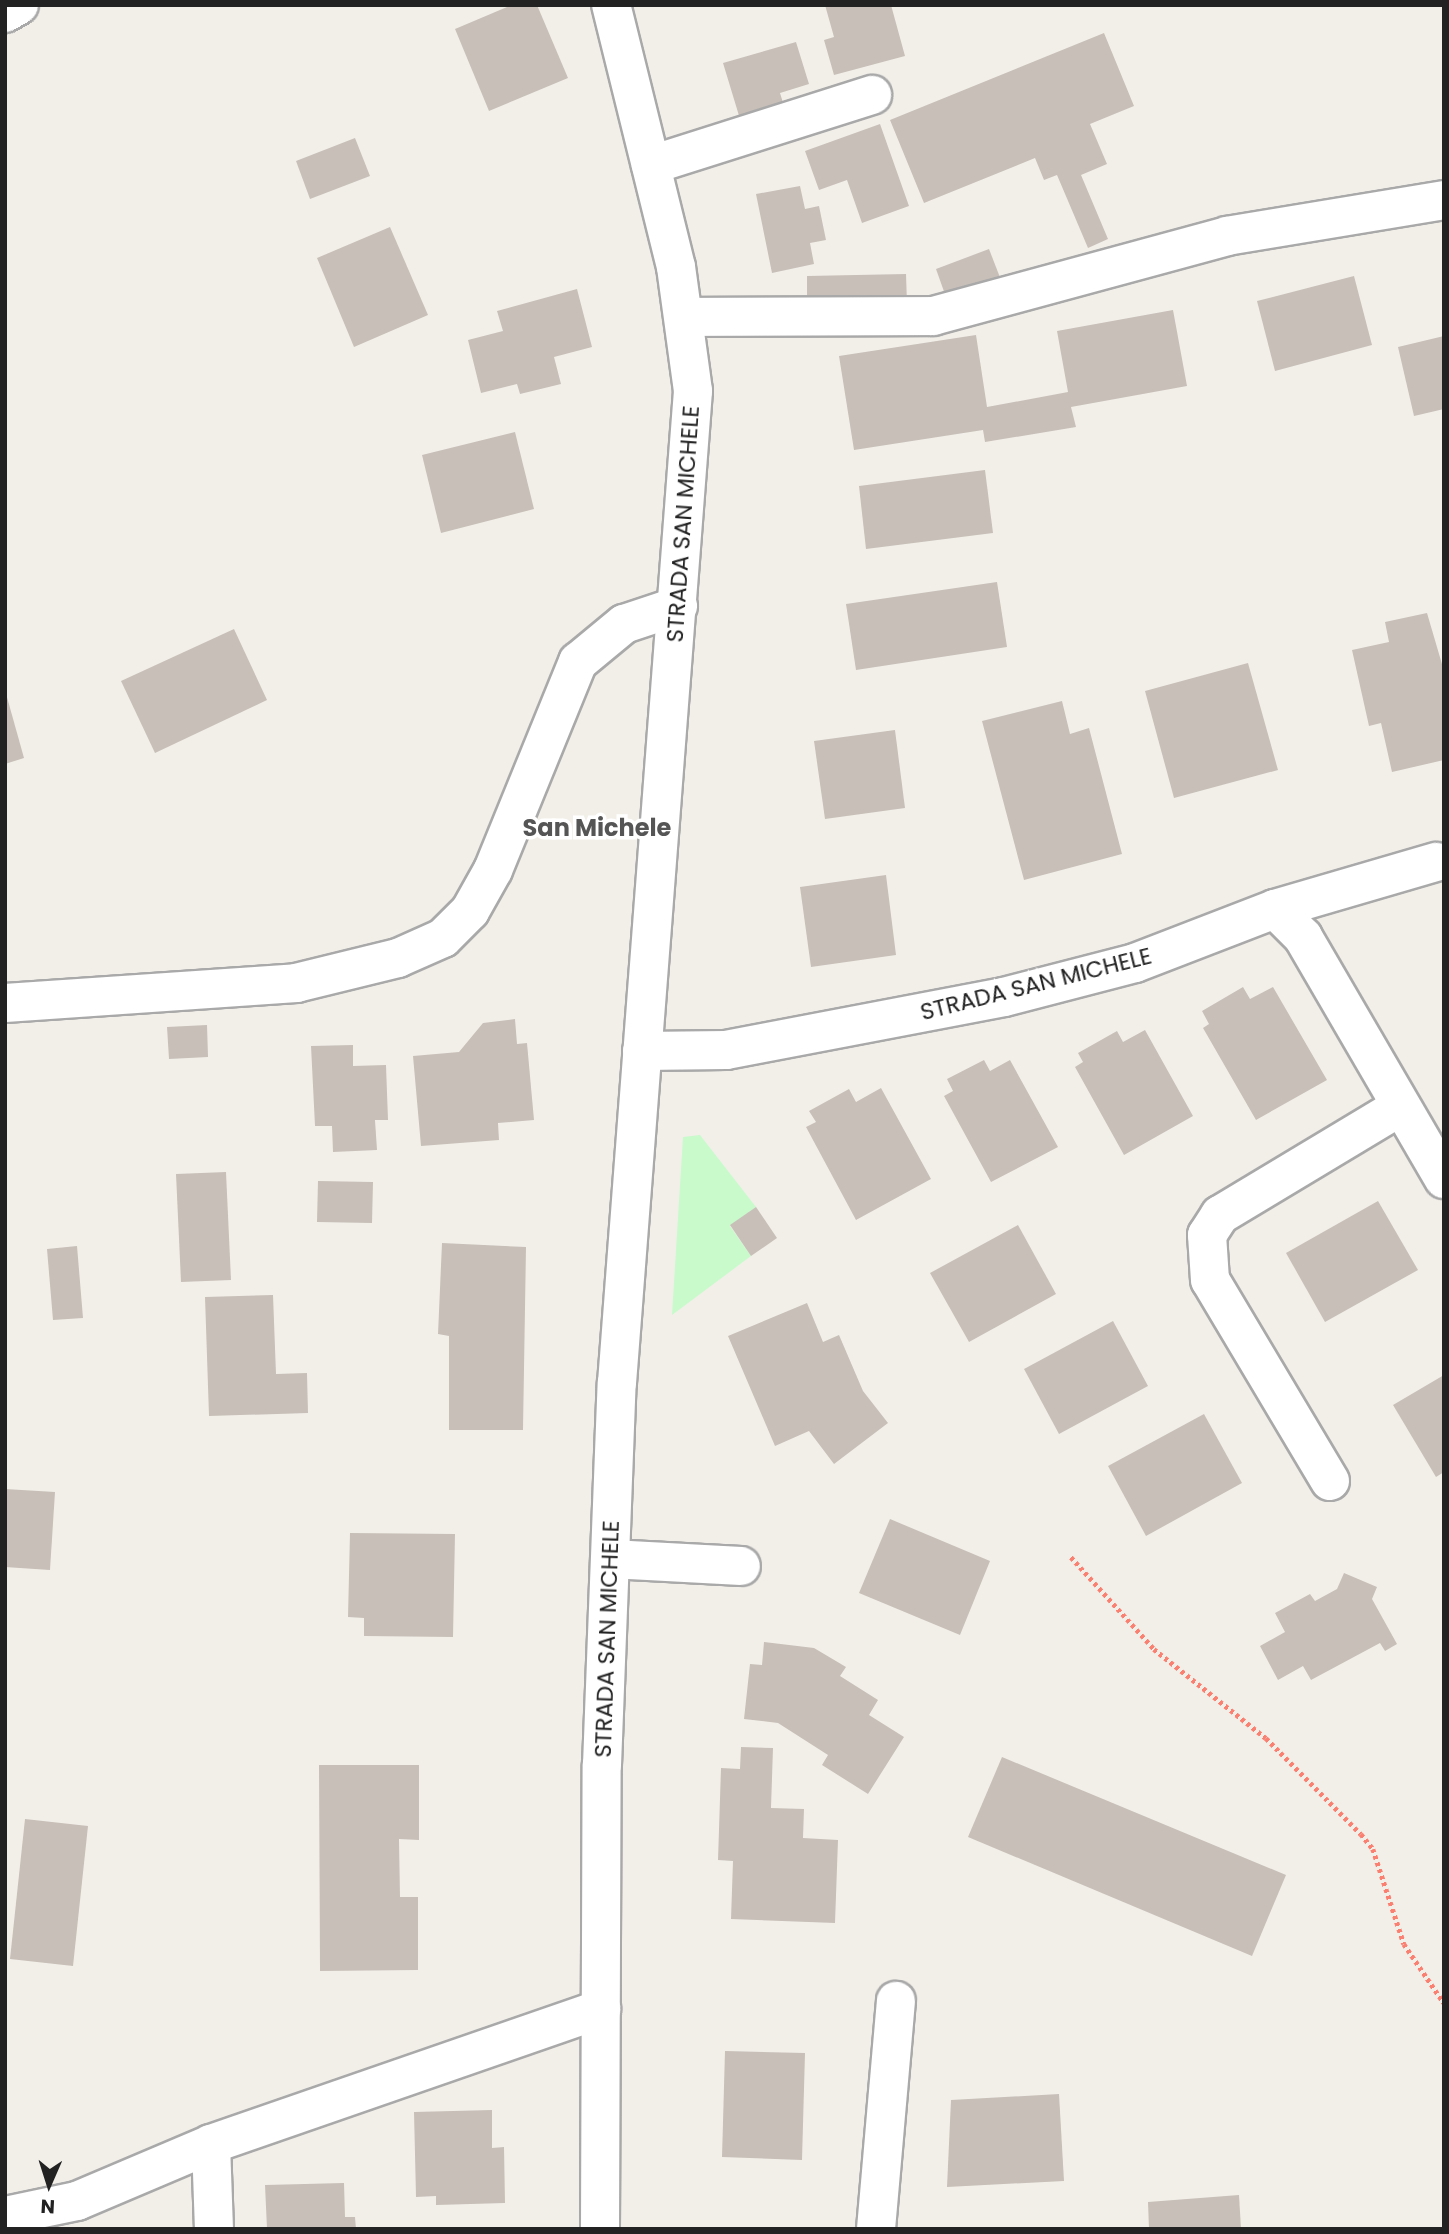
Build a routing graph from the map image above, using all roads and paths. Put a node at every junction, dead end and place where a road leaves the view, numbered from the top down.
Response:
1 (19, 5) edge
2 (611, 5) edge
3 (5, 13) edge
4 (872, 95) dead end
5 (651, 165) junction
6 (1444, 200) edge
7 (686, 317) junction
8 (678, 606) junction
9 (1436, 862) dead end
10 (1275, 909) junction
11 (5, 1003) edge
12 (642, 1051) junction
13 (1400, 1107) junction
14 (1444, 1179) edge
15 (1330, 1481) dead end
16 (1071, 1557) dead end
17 (611, 1559) junction
18 (741, 1566) dead end
19 (896, 2001) dead end
20 (1444, 2003) edge
21 (601, 2009) junction
22 (211, 2144) junction
23 (5, 2216) edge
24 (214, 2229) edge
25 (600, 2229) edge
26 (876, 2229) edge

1 - 3 street
2 - 5 street, STRADA SAN MICHELE
4 - 5 street
5 - 7 street, STRADA SAN MICHELE
6 - 7 street
7 - 8 street, STRADA SAN MICHELE
8 - 11 street
8 - 12 street, STRADA SAN MICHELE
9 - 10 street, STRADA SAN MICHELE
10 - 12 street, STRADA SAN MICHELE
10 - 13 street
12 - 17 street, STRADA SAN MICHELE
13 - 14 street
13 - 15 street
16 - 20 path
17 - 18 street
17 - 21 street, STRADA SAN MICHELE
19 - 26 street
21 - 22 street
21 - 25 street, STRADA SAN MICHELE
22 - 23 street
22 - 24 street

